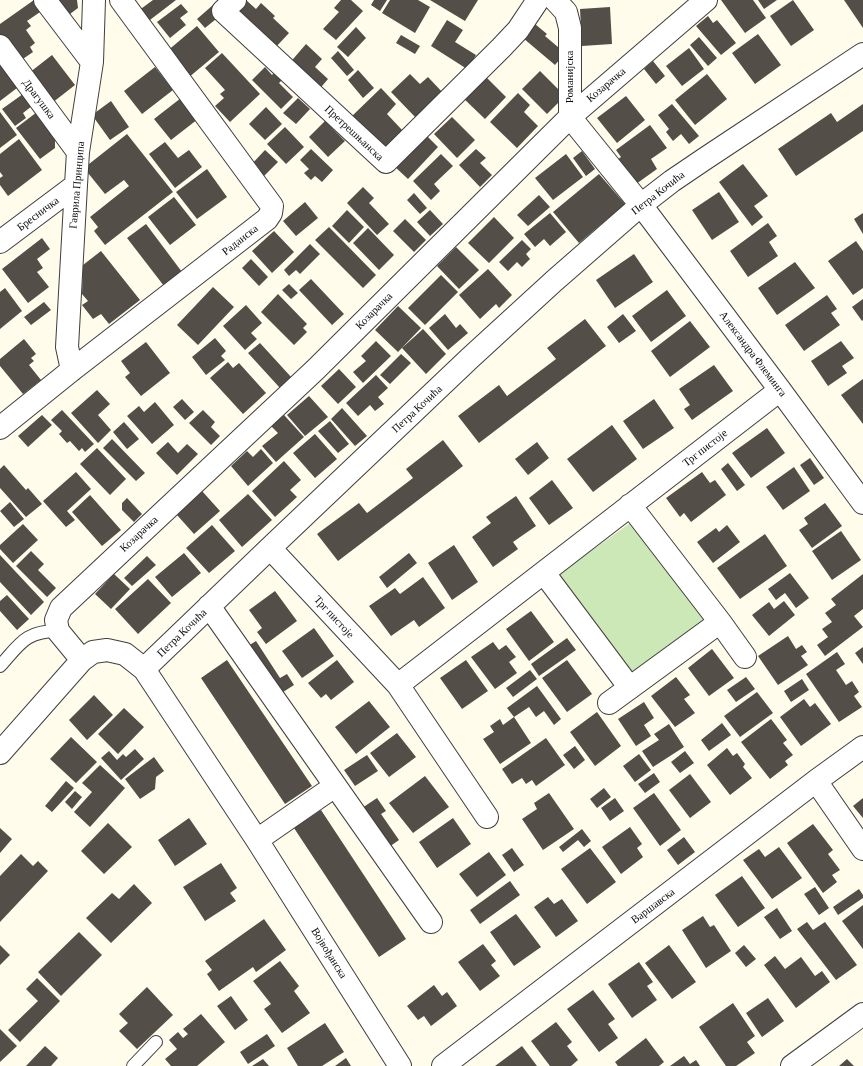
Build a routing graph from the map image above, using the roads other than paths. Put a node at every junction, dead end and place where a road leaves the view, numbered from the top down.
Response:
1 (45, 0) edge
2 (94, 0) edge
3 (121, 0) edge
4 (234, 0) edge
5 (538, 0) edge
6 (555, 0) edge
7 (706, 0) edge
8 (0, 46) edge
9 (863, 54) edge
10 (92, 62) junction
11 (570, 117) junction
12 (78, 152) junction
13 (76, 185) junction
14 (641, 206) junction
15 (0, 242) edge
16 (72, 370) junction
17 (780, 390) junction
18 (0, 428) edge
19 (863, 503) edge
20 (630, 505) junction
21 (270, 548) junction
22 (544, 574) junction
23 (209, 606) junction
24 (720, 622) junction
25 (58, 631) junction
26 (745, 657) dead end
27 (82, 660) junction
28 (0, 666) edge
29 (144, 669) junction
30 (398, 685) junction
31 (630, 688) junction
32 (609, 703) dead end
33 (863, 747) edge
34 (0, 753) edge
35 (816, 781) junction
36 (335, 786) junction
37 (487, 817) dead end
38 (257, 840) junction
39 (863, 849) edge
40 (431, 922) dead end
41 (863, 1014) edge
42 (156, 1042) dead end
43 (133, 1066) edge
44 (400, 1066) edge
45 (444, 1066) edge
46 (792, 1066) edge

1 - 10 street
2 - 10 street, Гаврила Принципа
3 - 16 street, Раданска
4 - 5 street, Претрешњанска
6 - 11 street, Романијска
7 - 11 street, Козарачка
8 - 12 street, Драгушка
9 - 14 street, Петра Кочића
10 - 12 street, Гаврила Принципа
11 - 14 street, Романијска
11 - 25 street, Козарачка
12 - 13 street, Гаврила Принципа
13 - 15 street, Бресничка
13 - 16 street, Гаврила Принципа
14 - 17 street, Александра Флеминга
14 - 21 street, Петра Кочића
16 - 18 street, Раданска
17 - 19 street, Александра Флеминга
17 - 20 street, Трг пистоје
20 - 22 street, Трг пистоје
20 - 24 street
21 - 23 street, Петра Кочића
21 - 30 street, Трг пистоје
22 - 30 street, Трг пистоје
22 - 31 street
23 - 29 street, Петра Кочића
23 - 36 street
24 - 26 street
24 - 31 street
25 - 27 street
25 - 28 lane
27 - 29 street
27 - 34 street
29 - 38 street, Војвођанска
30 - 37 street, Трг пистоје
31 - 32 street
33 - 35 street, Варшавска
35 - 39 street
35 - 45 street, Варшавска
36 - 38 street
36 - 40 street
38 - 44 street, Војвођанска
41 - 46 street
42 - 43 lane

